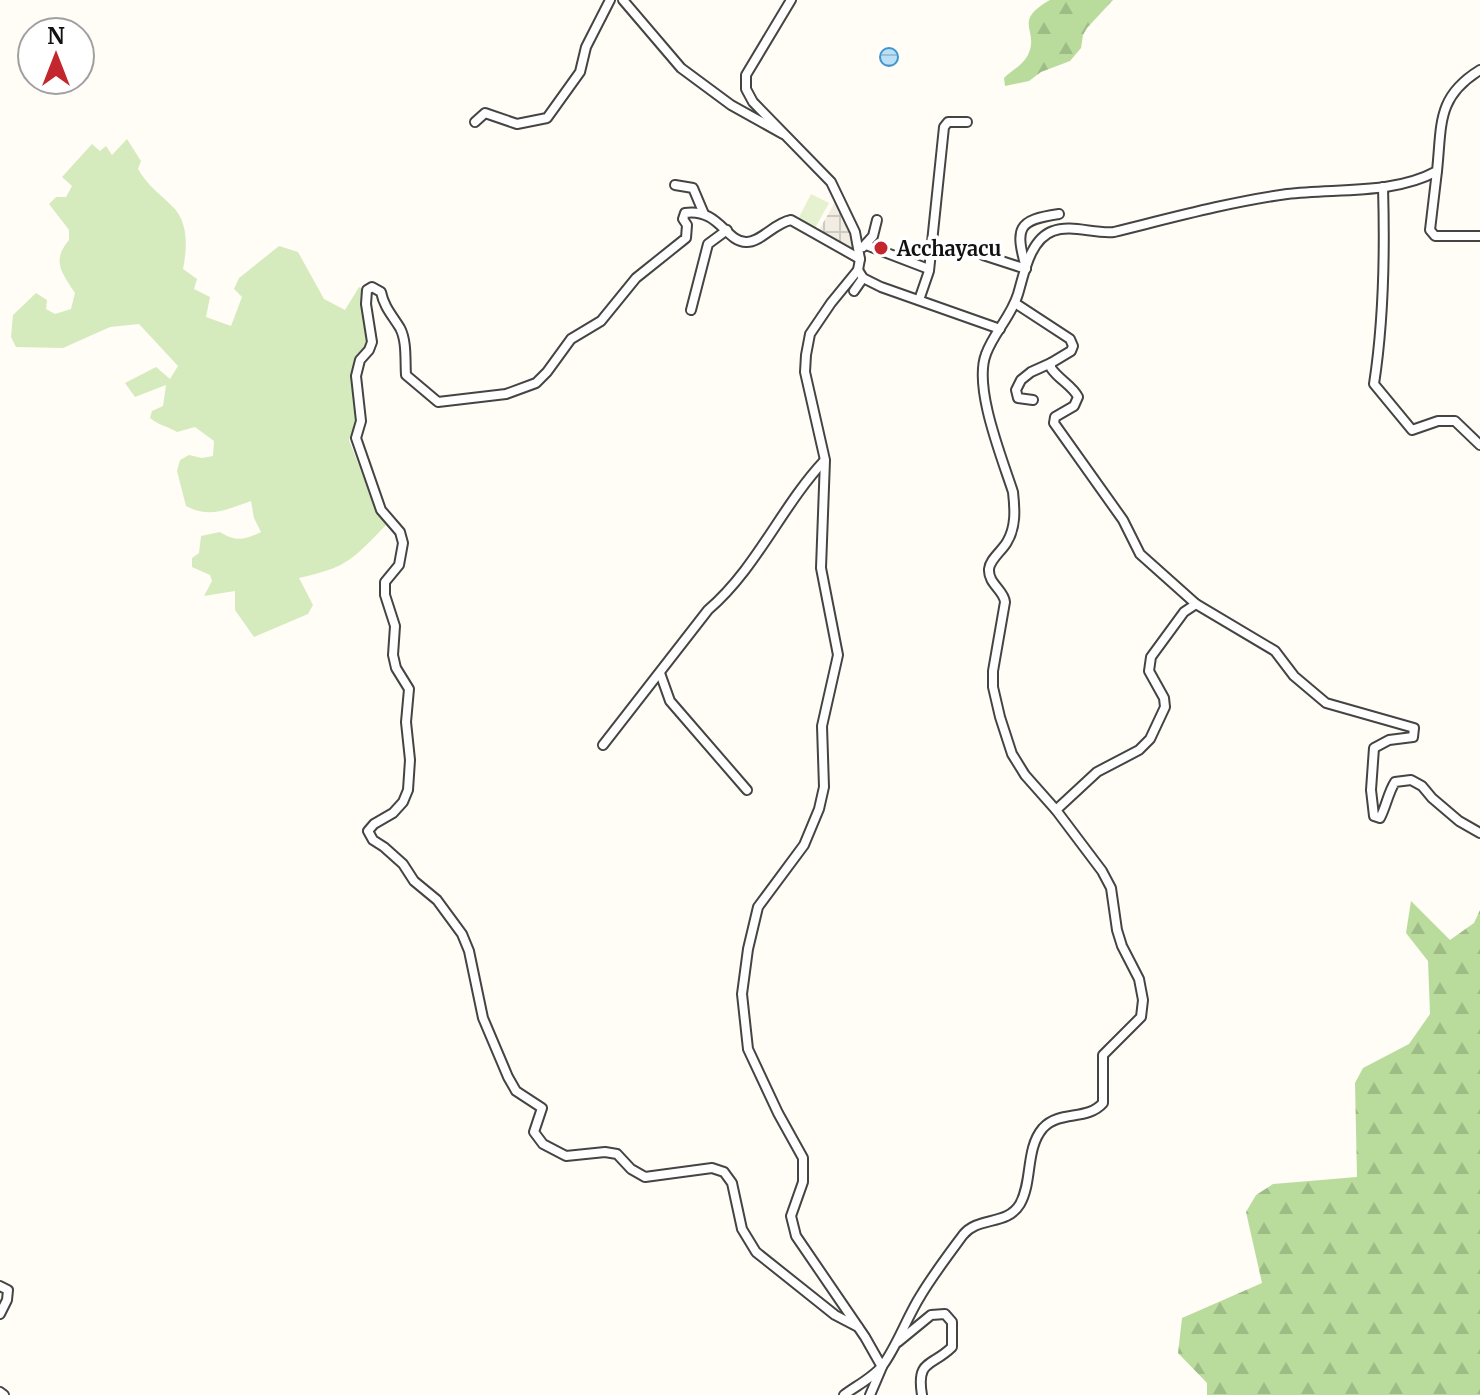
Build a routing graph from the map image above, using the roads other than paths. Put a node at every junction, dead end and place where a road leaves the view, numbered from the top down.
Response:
1 (610, 0) edge
2 (623, 0) edge
3 (791, 0) edge
4 (1480, 70) edge
5 (475, 122) dead end
6 (967, 122) dead end
7 (787, 136) junction
8 (1437, 171) junction
9 (675, 185) dead end
10 (1383, 187) junction
11 (704, 214) junction
12 (1059, 214) dead end
13 (877, 220) dead end
14 (727, 230) junction
15 (1480, 236) edge
16 (862, 251) junction
17 (983, 255) dead end
18 (926, 268) dead end
19 (1026, 269) junction
20 (861, 274) junction
21 (854, 291) dead end
22 (919, 300) junction
23 (1015, 303) junction
24 (691, 310) dead end
25 (1000, 329) junction
26 (1051, 363) junction
27 (1033, 400) dead end
28 (1480, 445) edge
29 (825, 460) junction
30 (1196, 604) junction
31 (660, 673) junction
32 (603, 745) dead end
33 (747, 790) dead end
34 (1056, 810) junction
35 (1480, 833) edge
36 (0, 1286) edge
37 (0, 1314) edge
38 (858, 1327) junction
39 (894, 1345) junction
40 (882, 1367) junction
41 (844, 1395) edge
42 (870, 1395) edge
43 (922, 1395) edge

1 - 5 street
2 - 7 street
3 - 7 street
4 - 8 street
6 - 22 street
7 - 16 street
8 - 10 street
8 - 15 street
9 - 11 street
10 - 19 street
10 - 28 street
11 - 14 street
11 - 38 street
12 - 19 street
13 - 16 street
14 - 16 street
14 - 24 street
16 - 18 street
16 - 20 street
17 - 19 street
19 - 23 street
20 - 21 street
20 - 22 street
20 - 29 street
22 - 25 street
23 - 25 street
23 - 26 street
25 - 34 street
26 - 27 street
26 - 30 street
29 - 31 street
29 - 38 street
30 - 34 street
30 - 35 street
31 - 32 street
31 - 33 street
34 - 39 street
36 - 37 street
38 - 40 street
39 - 40 street
39 - 43 street
40 - 41 street
40 - 42 street

